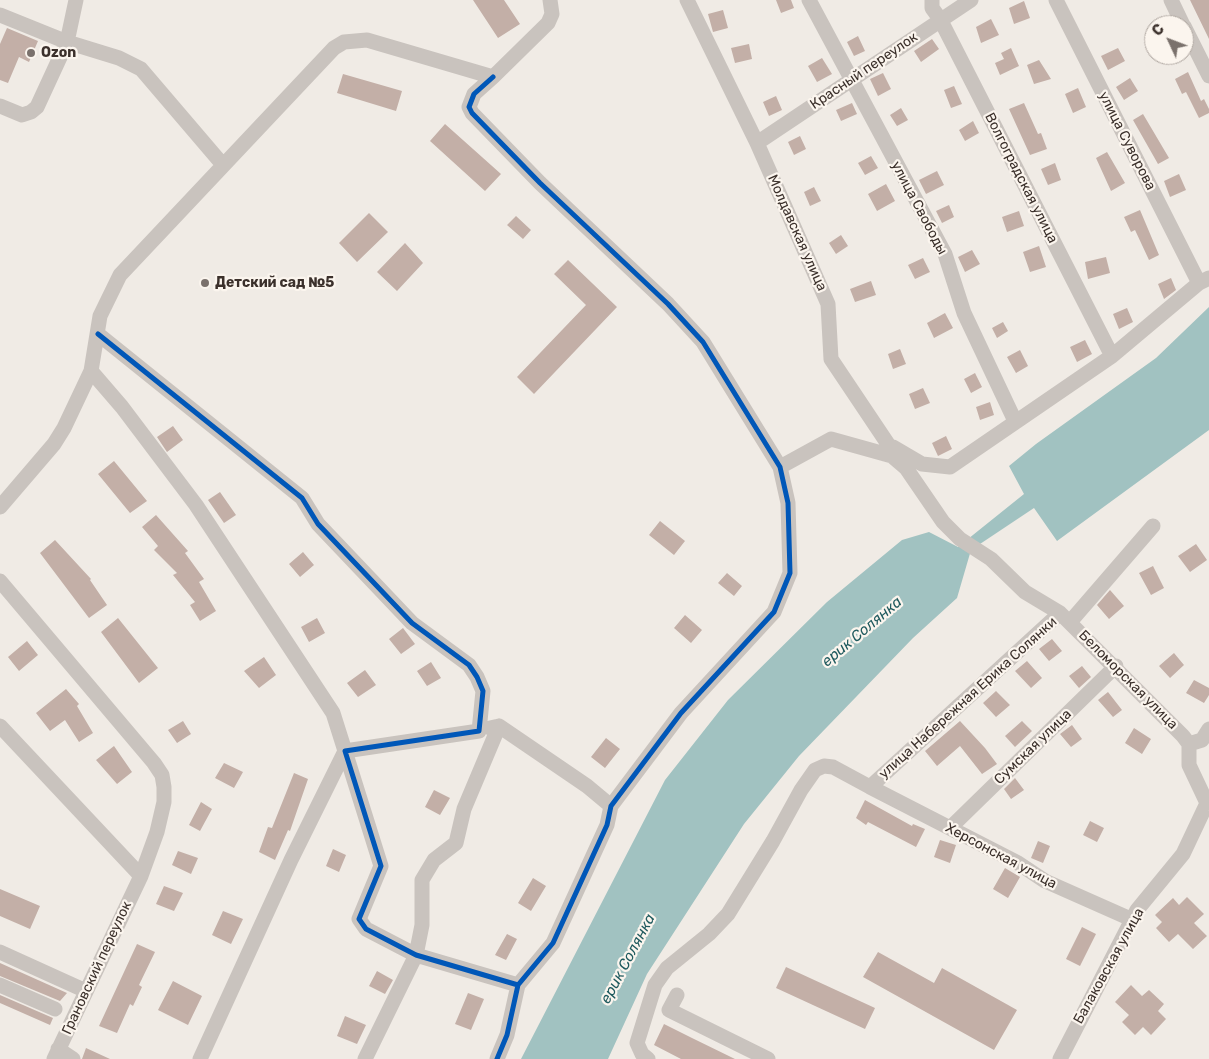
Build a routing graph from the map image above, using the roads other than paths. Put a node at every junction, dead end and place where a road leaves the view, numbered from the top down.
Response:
1 (76, 0) edge
2 (550, 0) edge
3 (687, 0) edge
4 (809, 0) edge
5 (932, 0) edge
6 (971, 0) edge
7 (1056, 0) edge
8 (1171, 0) edge
9 (1178, 15) edge
10 (0, 16) edge
11 (940, 19) junction
12 (67, 42) junction
13 (1194, 46) edge
14 (1209, 76) edge
15 (493, 77) junction
16 (850, 80) junction
17 (0, 106) edge
18 (757, 143) junction
19 (223, 165) junction
20 (1204, 280) edge
21 (98, 334) junction
22 (1112, 356) junction
23 (92, 371) junction
24 (1015, 422) junction
25 (889, 445) junction
26 (901, 463) junction
27 (780, 467) junction
28 (0, 507) edge
29 (1153, 526) dead end
30 (0, 581) edge
31 (1065, 618) junction
32 (1116, 666) junction
33 (0, 726) edge
34 (499, 726) junction
35 (1209, 729) edge
36 (479, 731) junction
37 (1189, 744) junction
38 (345, 751) junction
39 (870, 787) junction
40 (1208, 801) edge
41 (611, 806) junction
42 (950, 828) junction
43 (141, 876) junction
44 (1133, 920) junction
45 (0, 952) edge
46 (416, 955) junction
47 (0, 985) edge
48 (518, 985) junction
49 (86, 991) junction
50 (677, 995) dead end
51 (55, 1009) dead end
52 (56, 1054) edge
53 (73, 1059) edge
54 (200, 1059) edge
55 (365, 1059) edge
56 (497, 1059) edge
57 (648, 1059) edge
58 (768, 1059) edge
59 (1060, 1059) edge

1 - 12 street
2 - 15 street
3 - 18 street, Молдавская улица
4 - 16 street, улица Свободы
5 - 11 street, Волгоградская улица
6 - 11 street, Красный переулок
7 - 20 street, улица Суворова
8 - 9 street
10 - 12 street
11 - 16 street, Красный переулок
11 - 22 street, Волгоградская улица
12 - 17 street
12 - 19 street
13 - 14 street
15 - 19 street
15 - 27 street
16 - 18 street, Красный переулок
16 - 24 street, улица Свободы
18 - 25 street, Молдавская улица
19 - 21 street
20 - 22 street
21 - 23 street
21 - 36 street
22 - 24 street
23 - 28 street
23 - 38 street
24 - 25 street
25 - 26 street, Молдавская улица
26 - 27 street, Беломорская улица
26 - 31 street, Беломорская улица
27 - 41 street
29 - 31 street, улица Набережная Ерика Солянки
30 - 43 street, Грановский переулок
31 - 32 street, Беломорская улица
31 - 39 street, улица Набережная Ерика Солянки
32 - 37 street, Беломорская улица
32 - 42 street, Сумская улица
33 - 43 street
34 - 36 street
34 - 41 street
34 - 46 street
35 - 37 street
36 - 38 street
37 - 40 street
38 - 46 street
38 - 54 street
39 - 42 street, Херсонская улица
39 - 57 street, улица Набережная Ерика Солянки
40 - 44 street, Балаковская улица
41 - 48 street
42 - 44 street, Херсонская улица
43 - 49 street, Грановский переулок
44 - 59 street, Балаковская улица
45 - 49 street
46 - 48 street
46 - 55 street
47 - 51 street
48 - 56 street
49 - 52 street, Грановский переулок
50 - 58 street
52 - 53 street

